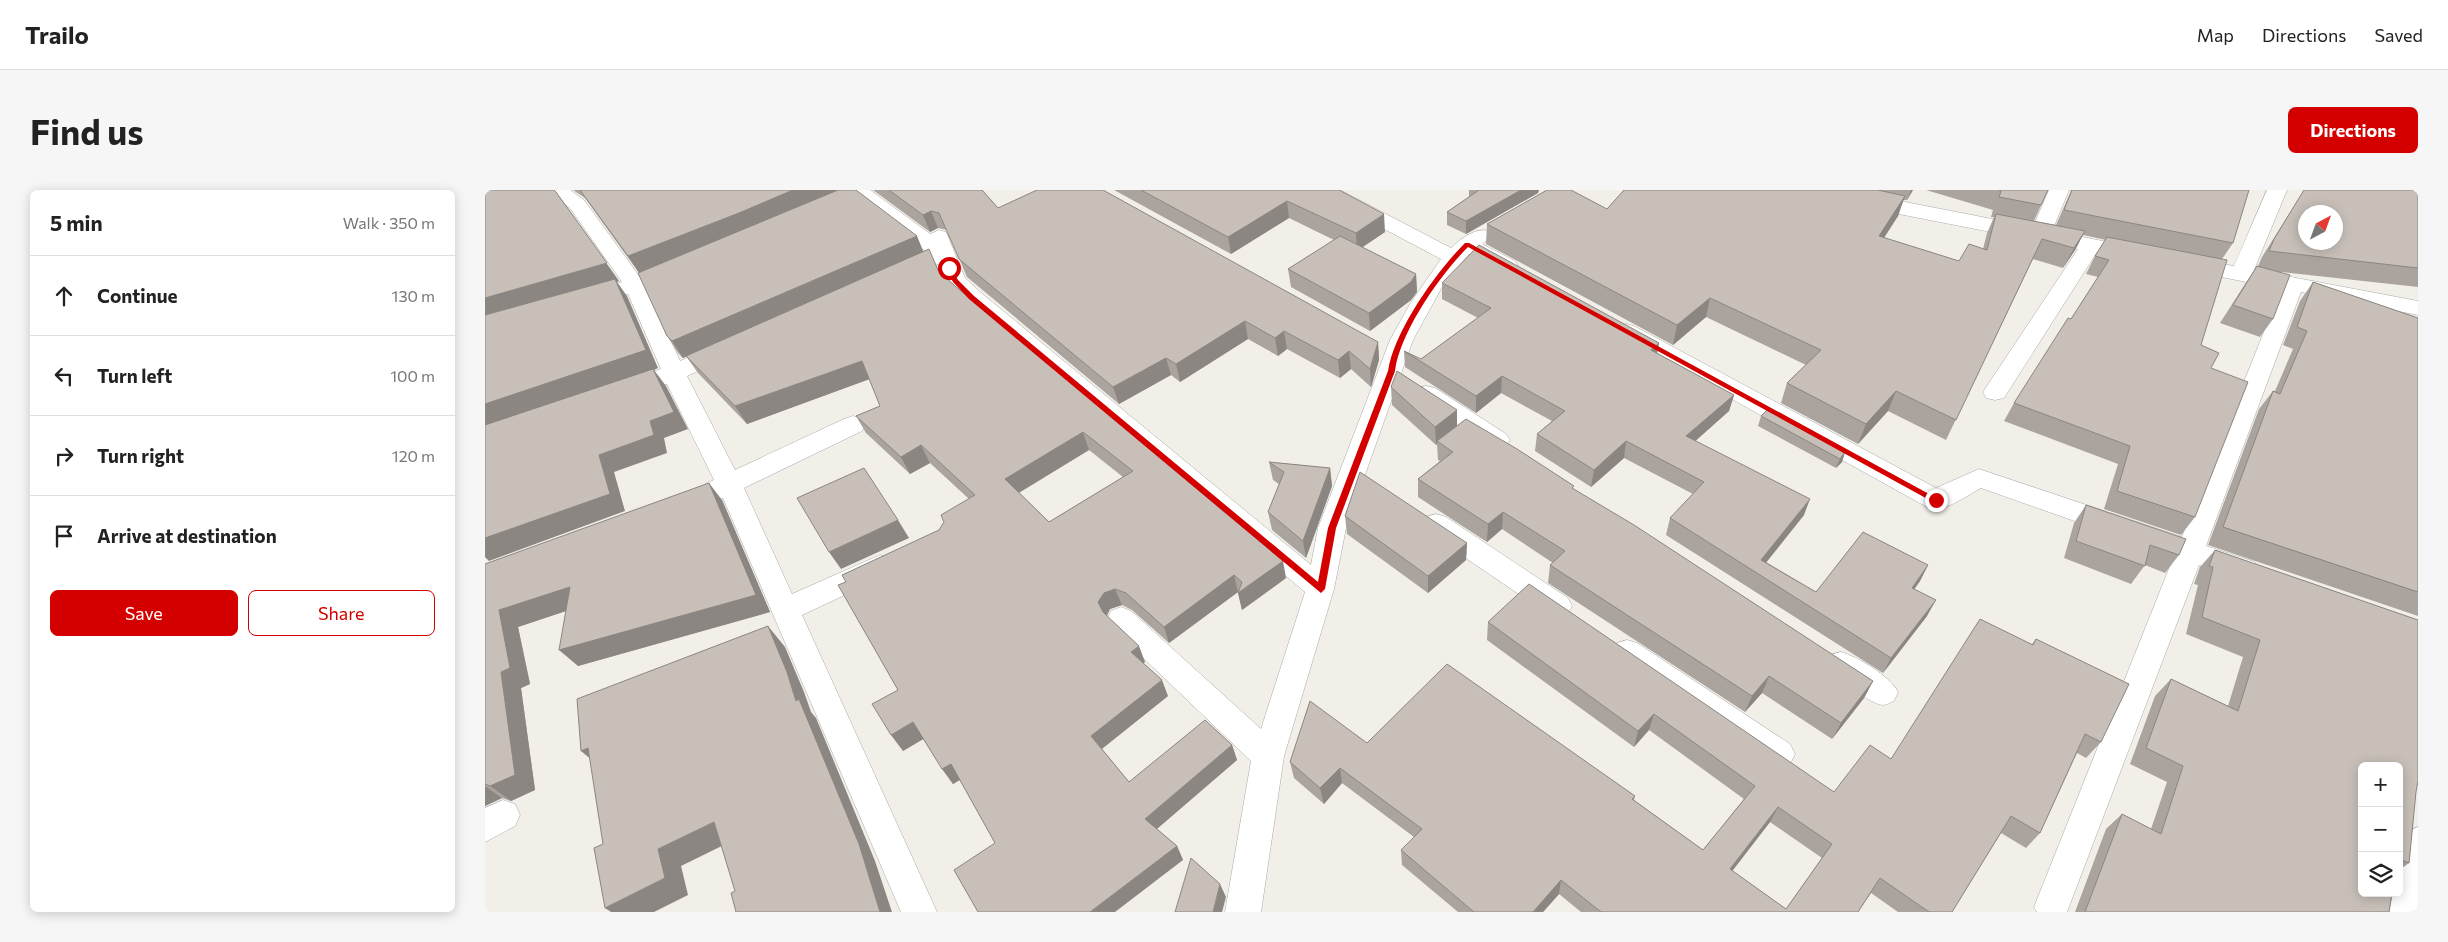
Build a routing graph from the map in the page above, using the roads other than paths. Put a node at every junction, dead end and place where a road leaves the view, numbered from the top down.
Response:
1 (557, 190) edge
2 (882, 190) edge
3 (1325, 190) edge
4 (1821, 190) edge
5 (2059, 190) edge
6 (2277, 190) edge
7 (1861, 195) edge
8 (808, 214) edge
9 (1501, 224) edge
10 (2040, 234) junction
11 (2092, 244) junction
12 (1460, 251) junction
13 (696, 261) edge
14 (2241, 276) junction
15 (1528, 277) edge
16 (880, 282) edge
17 (635, 285) junction
18 (2293, 286) junction
19 (569, 304) edge
20 (2418, 308) edge
21 (1606, 320) edge
22 (746, 341) edge
23 (1387, 358) junction
24 (674, 373) junction
25 (1995, 392) dead end
26 (602, 398) edge
27 (853, 425) dead end
28 (1516, 453) edge
29 (1354, 469) junction
30 (730, 485) junction
31 (1379, 485) edge
32 (694, 498) edge
33 (1411, 507) edge
34 (2190, 551) junction
35 (902, 555) edge
36 (2272, 580) edge
37 (1321, 589) junction
38 (785, 610) junction
39 (1121, 619) dead end
40 (1583, 622) edge
41 (1608, 638) edge
42 (1816, 648) edge
43 (1883, 692) dead end
44 (1779, 754) edge
45 (1268, 756) junction
46 (2418, 843) edge
47 (2052, 907) dead end
48 (919, 912) edge
49 (1243, 912) edge
50 (2407, 912) edge

1 - 17 street
2 - 37 street
3 - 12 street
4 - 7 street
5 - 10 street
6 - 14 street
7 - 10 street
8 - 16 street
9 - 12 street
10 - 11 street
11 - 14 street
11 - 25 street
12 - 15 street
12 - 23 street
13 - 17 street
14 - 18 street
17 - 19 street
17 - 24 street
18 - 20 street
18 - 34 street
21 - 34 street
22 - 24 street
23 - 28 street
23 - 29 street
24 - 26 street
24 - 30 street
27 - 30 street
29 - 31 street
29 - 37 street
30 - 32 street
30 - 38 street
33 - 40 street
34 - 36 street
34 - 47 street
35 - 38 street
37 - 45 street
38 - 48 street
39 - 45 street
41 - 44 street
42 - 43 street
45 - 49 street
46 - 50 street

